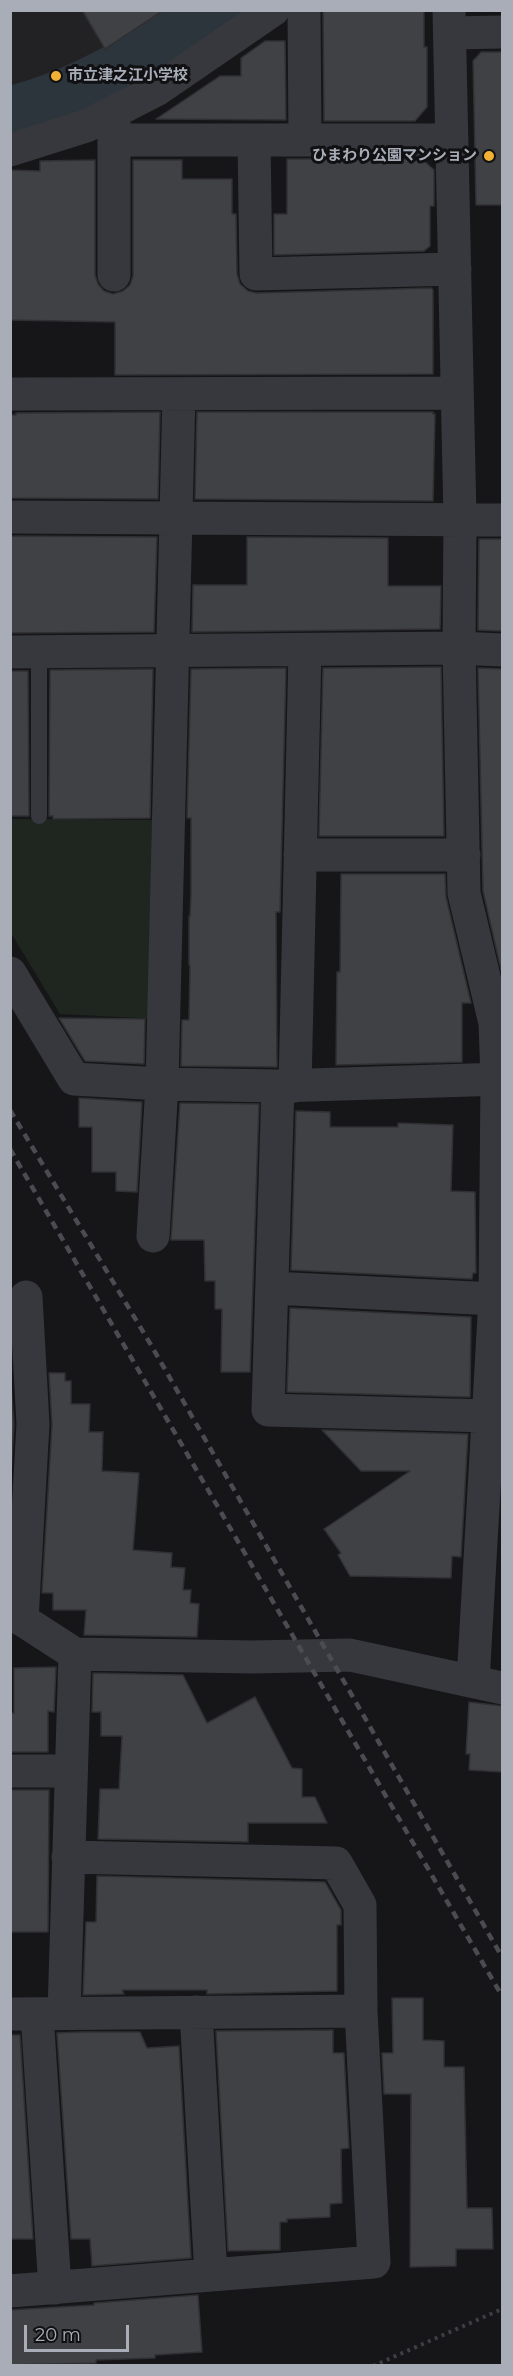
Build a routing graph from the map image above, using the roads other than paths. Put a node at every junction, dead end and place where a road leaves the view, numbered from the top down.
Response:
1 (273, 10) edge
2 (304, 10) edge
3 (450, 22) edge
4 (502, 32) edge
5 (114, 126) junction
6 (254, 140) junction
7 (305, 140) junction
8 (452, 140) junction
9 (10, 150) edge
10 (455, 269) junction
11 (114, 275) dead end
12 (458, 393) junction
13 (10, 394) edge
14 (179, 394) junction
15 (10, 517) edge
16 (176, 518) junction
17 (460, 519) junction
18 (502, 520) edge
19 (459, 648) junction
20 (305, 650) junction
21 (502, 650) edge
22 (173, 651) junction
23 (25, 652) edge
24 (39, 816) dead end
25 (300, 855) junction
26 (464, 855) junction
27 (10, 973) edge
28 (500, 1079) edge
29 (162, 1084) junction
30 (286, 1086) junction
31 (153, 1236) dead end
32 (272, 1288) junction
33 (26, 1297) dead end
34 (495, 1299) junction
35 (489, 1416) junction
36 (16, 1616) edge
37 (75, 1654) junction
38 (488, 1685) edge
39 (10, 1771) edge
40 (71, 1771) junction
41 (68, 1857) junction
42 (361, 2011) junction
43 (196, 2012) junction
44 (37, 2014) edge
45 (211, 2275) junction
46 (55, 2288) junction
47 (10, 2291) edge

1 - 5 street
2 - 7 street
3 - 4 street
3 - 8 street
5 - 6 street
5 - 9 street
5 - 11 street
6 - 7 street
6 - 10 street
7 - 8 street
8 - 10 street
10 - 12 street
12 - 14 street
12 - 17 street
13 - 14 street
14 - 16 street
15 - 16 street
16 - 17 street
16 - 22 street
17 - 18 street
17 - 19 street
19 - 20 street
19 - 21 street
19 - 26 street
20 - 22 street
20 - 25 street
22 - 23 street
22 - 29 street
23 - 24 lane
25 - 26 street
25 - 30 street
26 - 28 street
27 - 29 street
28 - 30 street
28 - 34 street
29 - 30 street
29 - 31 street
30 - 32 street
32 - 34 street
32 - 35 street
33 - 36 street
34 - 35 street
35 - 38 street
36 - 37 street
37 - 38 street
37 - 40 street
39 - 40 street
40 - 41 street
41 - 42 street
41 - 44 street
42 - 43 street
42 - 45 street
43 - 44 street
43 - 45 street
44 - 46 street
45 - 46 street
46 - 47 street

